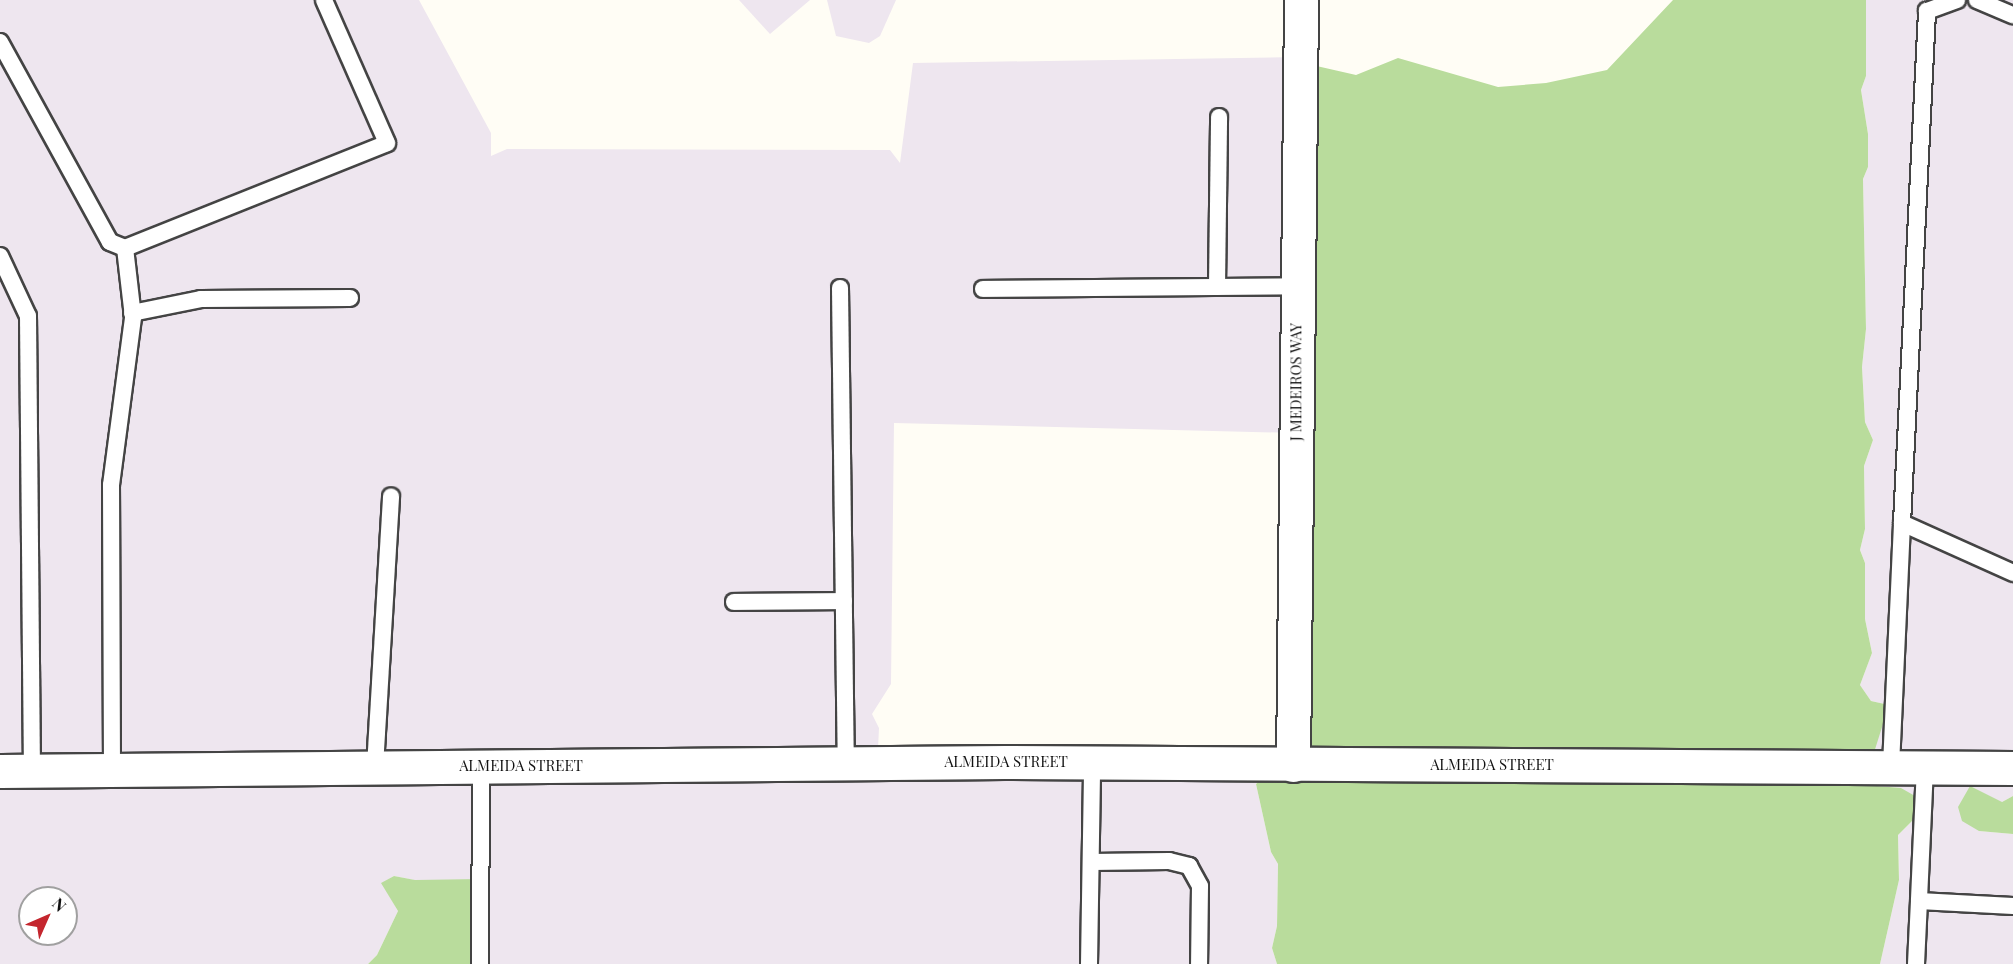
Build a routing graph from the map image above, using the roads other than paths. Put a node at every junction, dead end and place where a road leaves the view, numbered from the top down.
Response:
1 (324, 0) edge
2 (1301, 0) edge
3 (1957, 0) edge
4 (1977, 0) edge
5 (2013, 15) edge
6 (0, 42) edge
7 (1219, 117) dead end
8 (125, 248) junction
9 (0, 256) edge
10 (1296, 286) junction
11 (1217, 287) junction
12 (840, 288) dead end
13 (983, 289) dead end
14 (350, 298) dead end
15 (132, 313) junction
16 (391, 496) dead end
17 (1902, 523) junction
18 (2013, 573) edge
19 (844, 601) junction
20 (734, 602) dead end
21 (846, 763) junction
22 (1092, 763) junction
23 (1293, 765) junction
24 (481, 766) junction
25 (1891, 766) junction
26 (375, 767) junction
27 (1925, 767) junction
28 (2013, 768) edge
29 (16, 770) edge
30 (112, 770) junction
31 (1091, 862) junction
32 (1919, 901) junction
33 (2013, 906) edge
34 (480, 964) edge
35 (1089, 964) edge
36 (1199, 964) edge
37 (1916, 964) edge

1 - 8 lane
2 - 10 street, J MEDEIROS WAY
3 - 17 lane
4 - 5 lane
6 - 8 lane
7 - 11 lane
8 - 15 lane
9 - 29 lane
10 - 11 lane
10 - 23 street, J MEDEIROS WAY
11 - 13 lane
12 - 19 lane
14 - 15 lane
15 - 30 lane
16 - 26 lane
17 - 18 lane
17 - 25 lane
19 - 20 lane
19 - 21 lane
21 - 22 street, ALMEIDA STREET
21 - 24 street, ALMEIDA STREET
22 - 23 street, ALMEIDA STREET
22 - 31 lane
23 - 25 street, ALMEIDA STREET
24 - 26 street, ALMEIDA STREET
24 - 34 lane
25 - 27 street, ALMEIDA STREET
26 - 30 street, ALMEIDA STREET
27 - 28 street, ALMEIDA STREET
27 - 32 lane
29 - 30 street, ALMEIDA STREET
31 - 35 lane
31 - 36 lane
32 - 33 lane
32 - 37 lane

